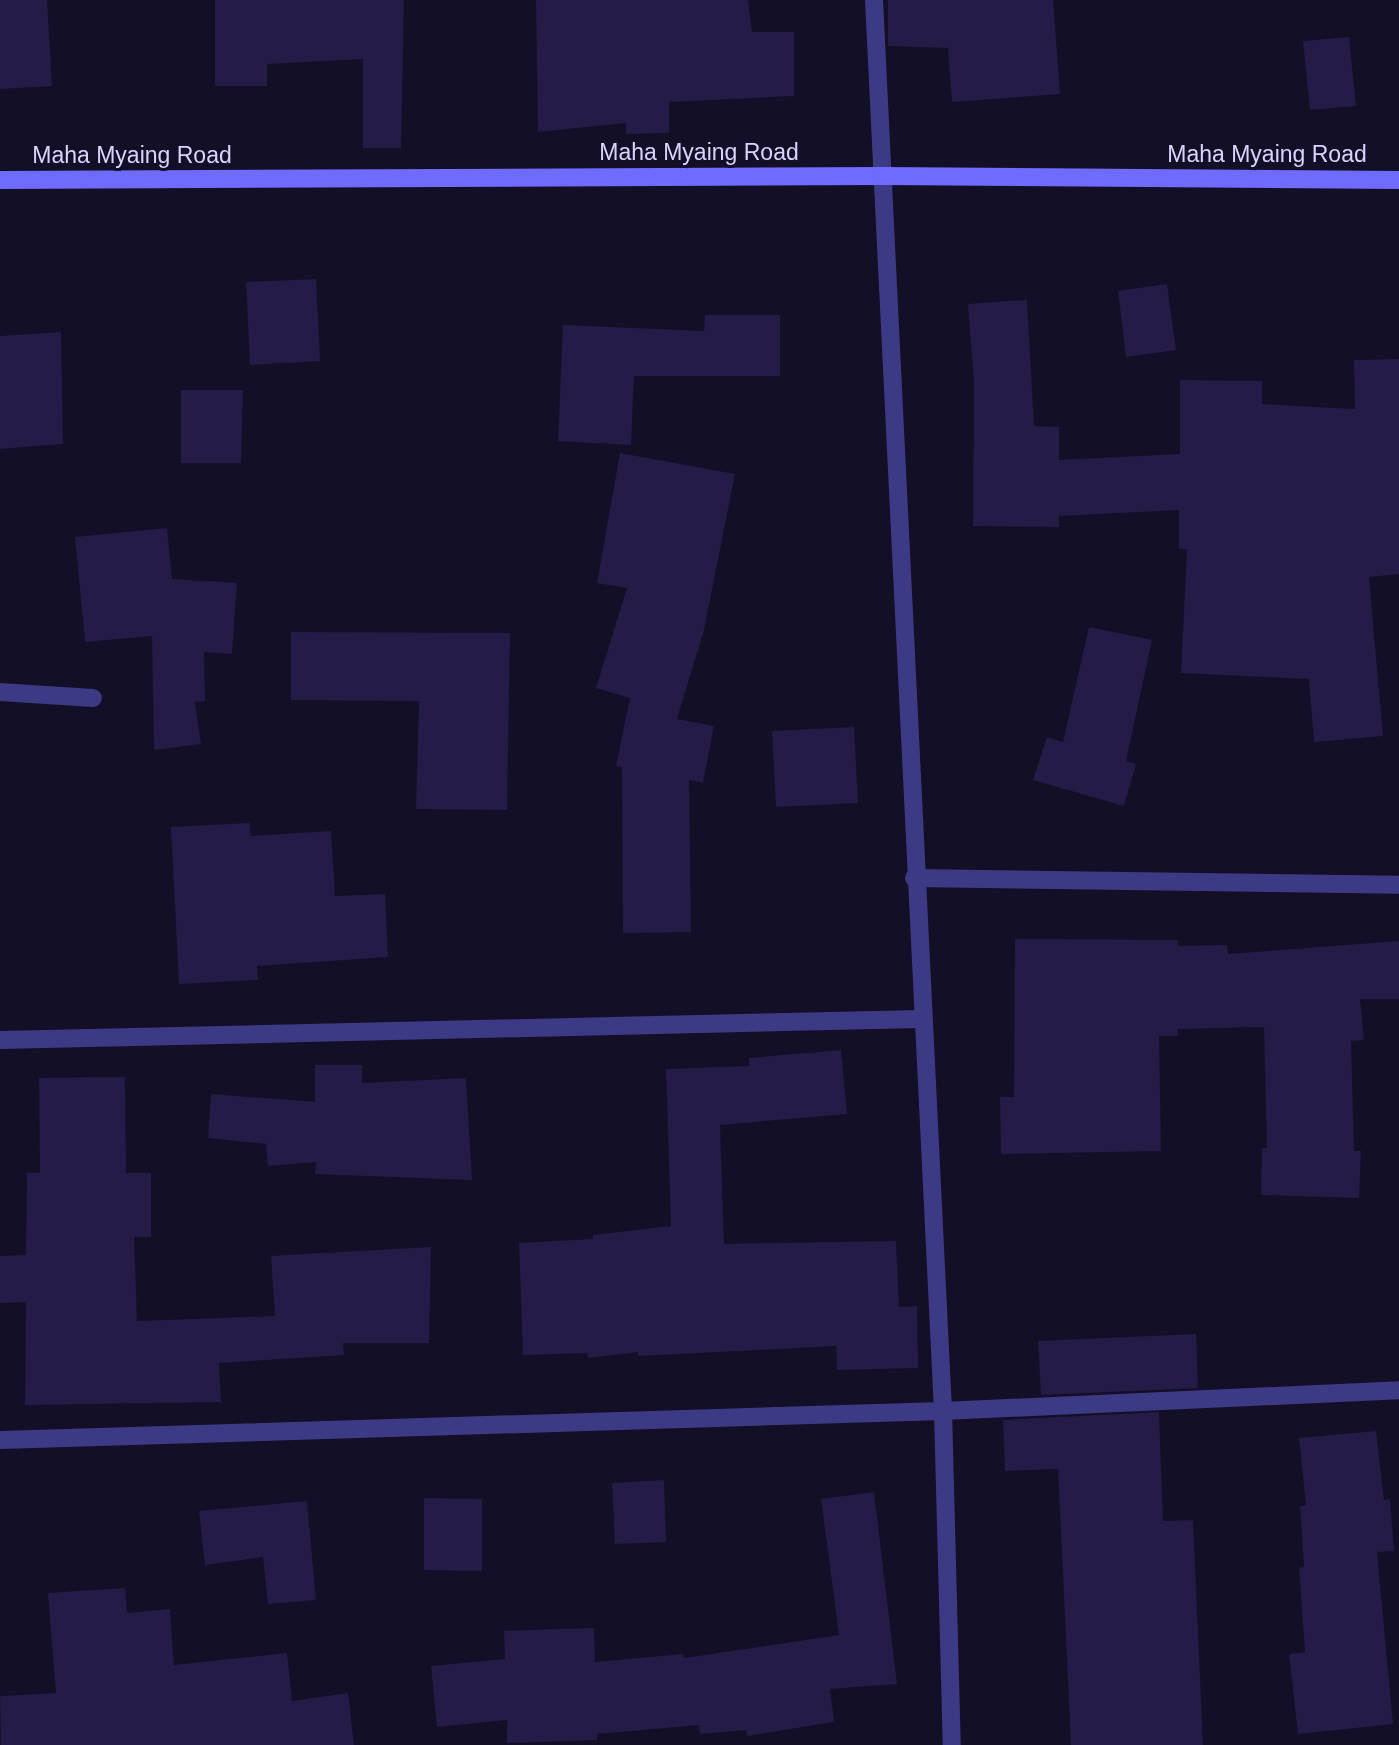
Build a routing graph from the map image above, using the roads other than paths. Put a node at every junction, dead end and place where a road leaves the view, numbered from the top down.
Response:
1 (874, 0) edge
2 (882, 176) junction
3 (0, 180) edge
4 (1399, 180) edge
5 (0, 692) edge
6 (93, 698) dead end
7 (914, 878) junction
8 (1399, 885) edge
9 (921, 1019) junction
10 (0, 1040) edge
11 (1399, 1390) edge
12 (943, 1411) junction
13 (0, 1440) edge
14 (952, 1745) edge

1 - 2 street
2 - 3 street, Maha Myaing Road
2 - 4 street, Maha Myaing Road
2 - 7 street
5 - 6 street
7 - 8 street
7 - 9 street
9 - 10 street
9 - 12 street
11 - 12 street
12 - 13 street
12 - 14 street

